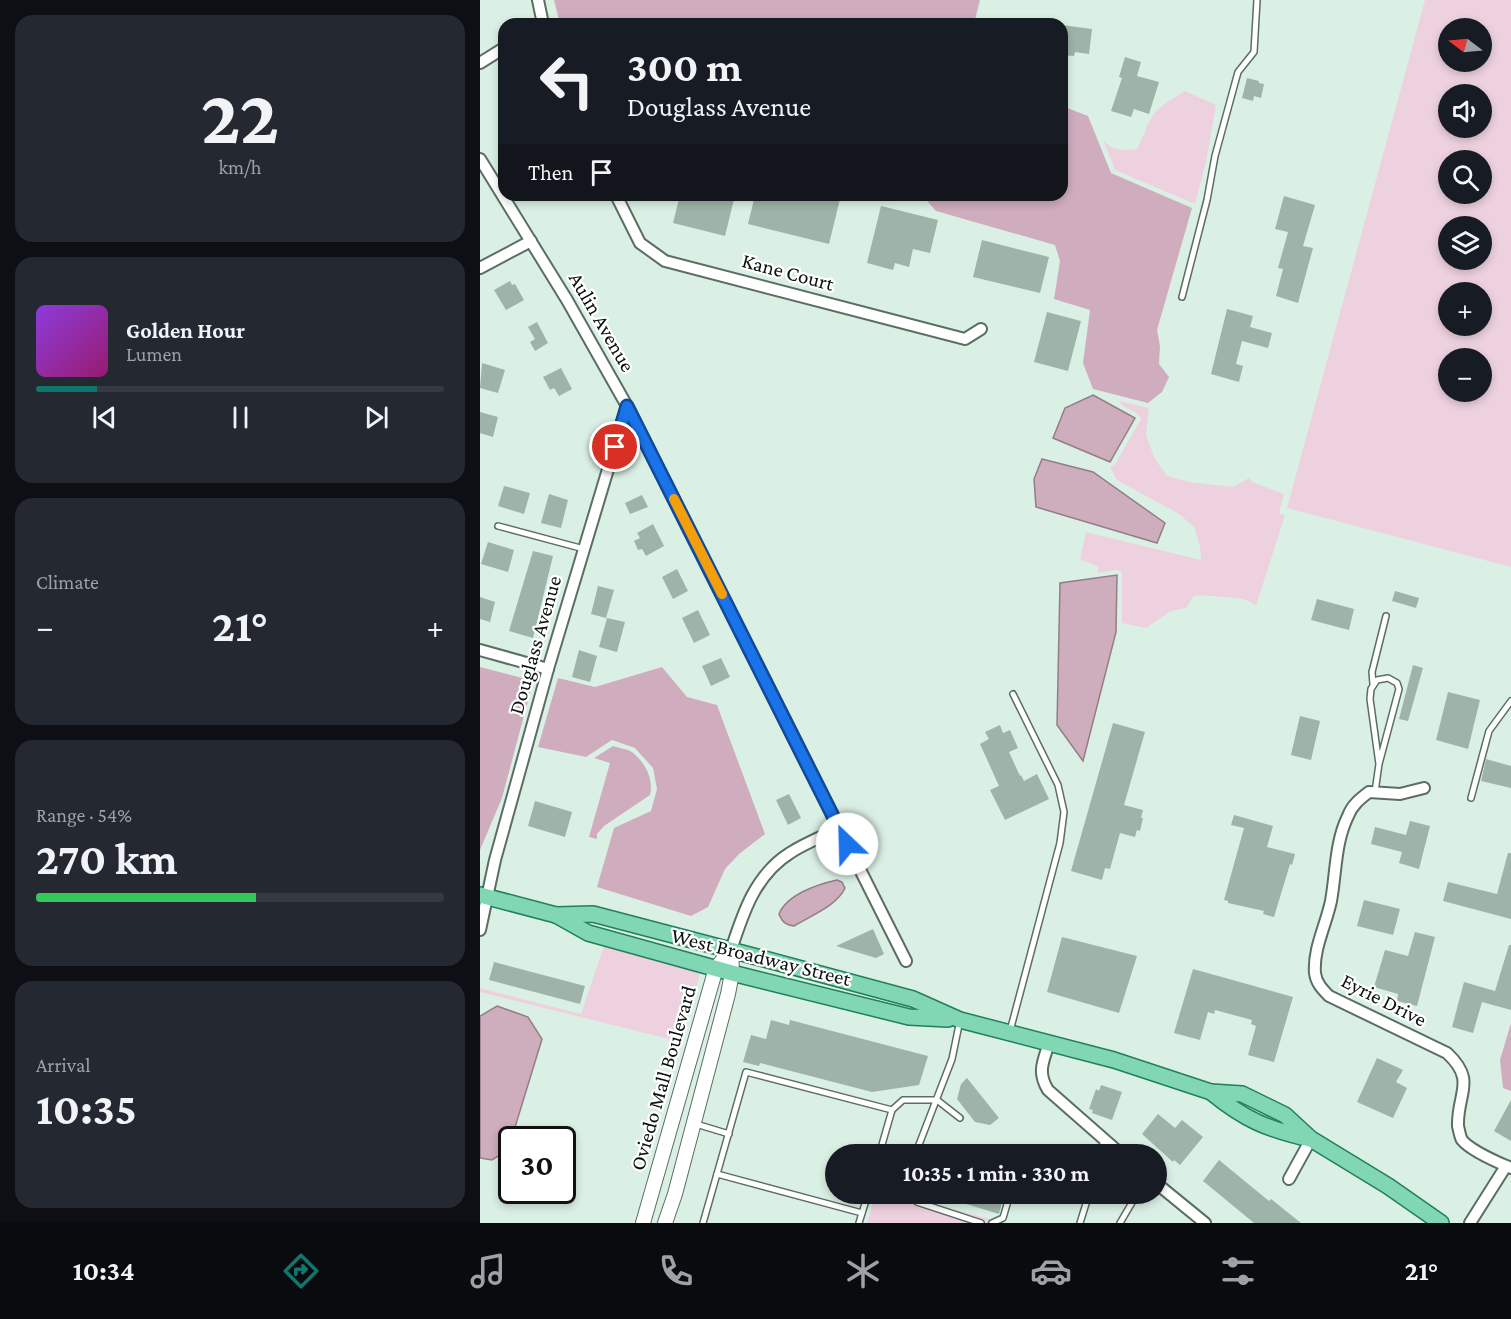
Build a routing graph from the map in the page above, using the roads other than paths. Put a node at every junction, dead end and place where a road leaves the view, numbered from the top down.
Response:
1 (538, 0) edge
2 (1257, 0) edge
3 (541, 18) edge
4 (498, 52) edge
5 (480, 63) edge
6 (480, 159) edge
7 (484, 174) edge
8 (498, 194) edge
9 (503, 201) edge
10 (619, 201) edge
11 (531, 241) junction
12 (480, 268) edge
13 (1182, 297) dead end
14 (981, 329) dead end
15 (627, 406) junction
16 (498, 526) dead end
17 (584, 549) junction
18 (1386, 616) dead end
19 (480, 650) edge
20 (548, 669) junction
21 (1373, 684) junction
22 (1013, 694) dead end
23 (1511, 701) edge
24 (1379, 764) junction
25 (1424, 788) dead end
26 (1375, 792) junction
27 (1471, 798) dead end
28 (840, 828) junction
29 (484, 896) edge
30 (556, 915) junction
31 (480, 930) edge
32 (731, 950) junction
33 (906, 961) dead end
34 (716, 968) junction
35 (732, 973) junction
36 (960, 1020) junction
37 (1010, 1033) junction
38 (1049, 1043) junction
39 (937, 1100) junction
40 (892, 1110) junction
41 (960, 1118) dead end
42 (694, 1124) junction
43 (729, 1134) junction
44 (1311, 1139) junction
45 (1104, 1140) junction
46 (882, 1144) edge
47 (920, 1144) edge
48 (1103, 1144) edge
49 (1109, 1144) edge
50 (1508, 1167) edge
51 (717, 1174) junction
52 (1289, 1179) dead end
53 (1167, 1192) edge
54 (864, 1204) edge
55 (923, 1204) edge
56 (1008, 1204) edge
57 (1086, 1204) edge
58 (1131, 1204) edge
59 (862, 1213) junction
60 (643, 1223) edge
61 (665, 1223) edge
62 (703, 1223) edge
63 (859, 1223) edge
64 (981, 1223) edge
65 (992, 1223) edge
66 (1080, 1223) edge
67 (1120, 1223) edge
68 (1205, 1223) edge
69 (1441, 1223) edge
70 (1470, 1223) edge

1 - 3 street
2 - 13 lane
4 - 5 street
6 - 7 street, Aulin Avenue
7 - 8 street, Aulin Avenue
9 - 11 street, Aulin Avenue
10 - 14 street, Kane Court
11 - 12 street
11 - 15 street, Aulin Avenue
15 - 17 street, Douglass Avenue
15 - 28 street, Aulin Avenue
16 - 17 lane
17 - 20 street, Douglass Avenue
18 - 21 lane
19 - 20 street
20 - 29 street, Douglass Avenue
21 - 24 lane
21 - 24 lane
22 - 37 lane
23 - 27 lane
24 - 26 lane
25 - 26 street
26 - 50 street, Eyrie Drive
28 - 32 street, Oviedo Mall Boulevard
28 - 33 street, Aulin Avenue
29 - 30 main road, West Broadway Street
29 - 31 street, Douglass Avenue
30 - 32 main road, West Broadway Street
30 - 34 main road, West Broadway Street
32 - 34 street, Oviedo Mall Boulevard
32 - 35 street, Oviedo Mall Boulevard
32 - 36 main road, West Broadway Street
34 - 35 main road, West Broadway Street
34 - 60 street, Oviedo Mall Boulevard
35 - 36 main road, West Broadway Street
35 - 42 street, Oviedo Mall Boulevard
36 - 37 main road, West Broadway Street
36 - 39 lane
37 - 38 main road, West Broadway Street
38 - 44 main road, West Broadway Street
38 - 45 street
39 - 40 lane
39 - 41 lane
39 - 47 lane
40 - 43 lane
40 - 46 lane
42 - 43 lane
42 - 61 street, Oviedo Mall Boulevard
43 - 51 lane
44 - 52 street
44 - 69 main road, West Broadway Street
45 - 48 lane
45 - 49 street
50 - 70 street, Eyrie Drive
51 - 59 lane
51 - 62 lane
53 - 68 street
54 - 59 lane
55 - 64 lane
56 - 65 lane
57 - 66 lane
58 - 67 lane
59 - 63 lane

